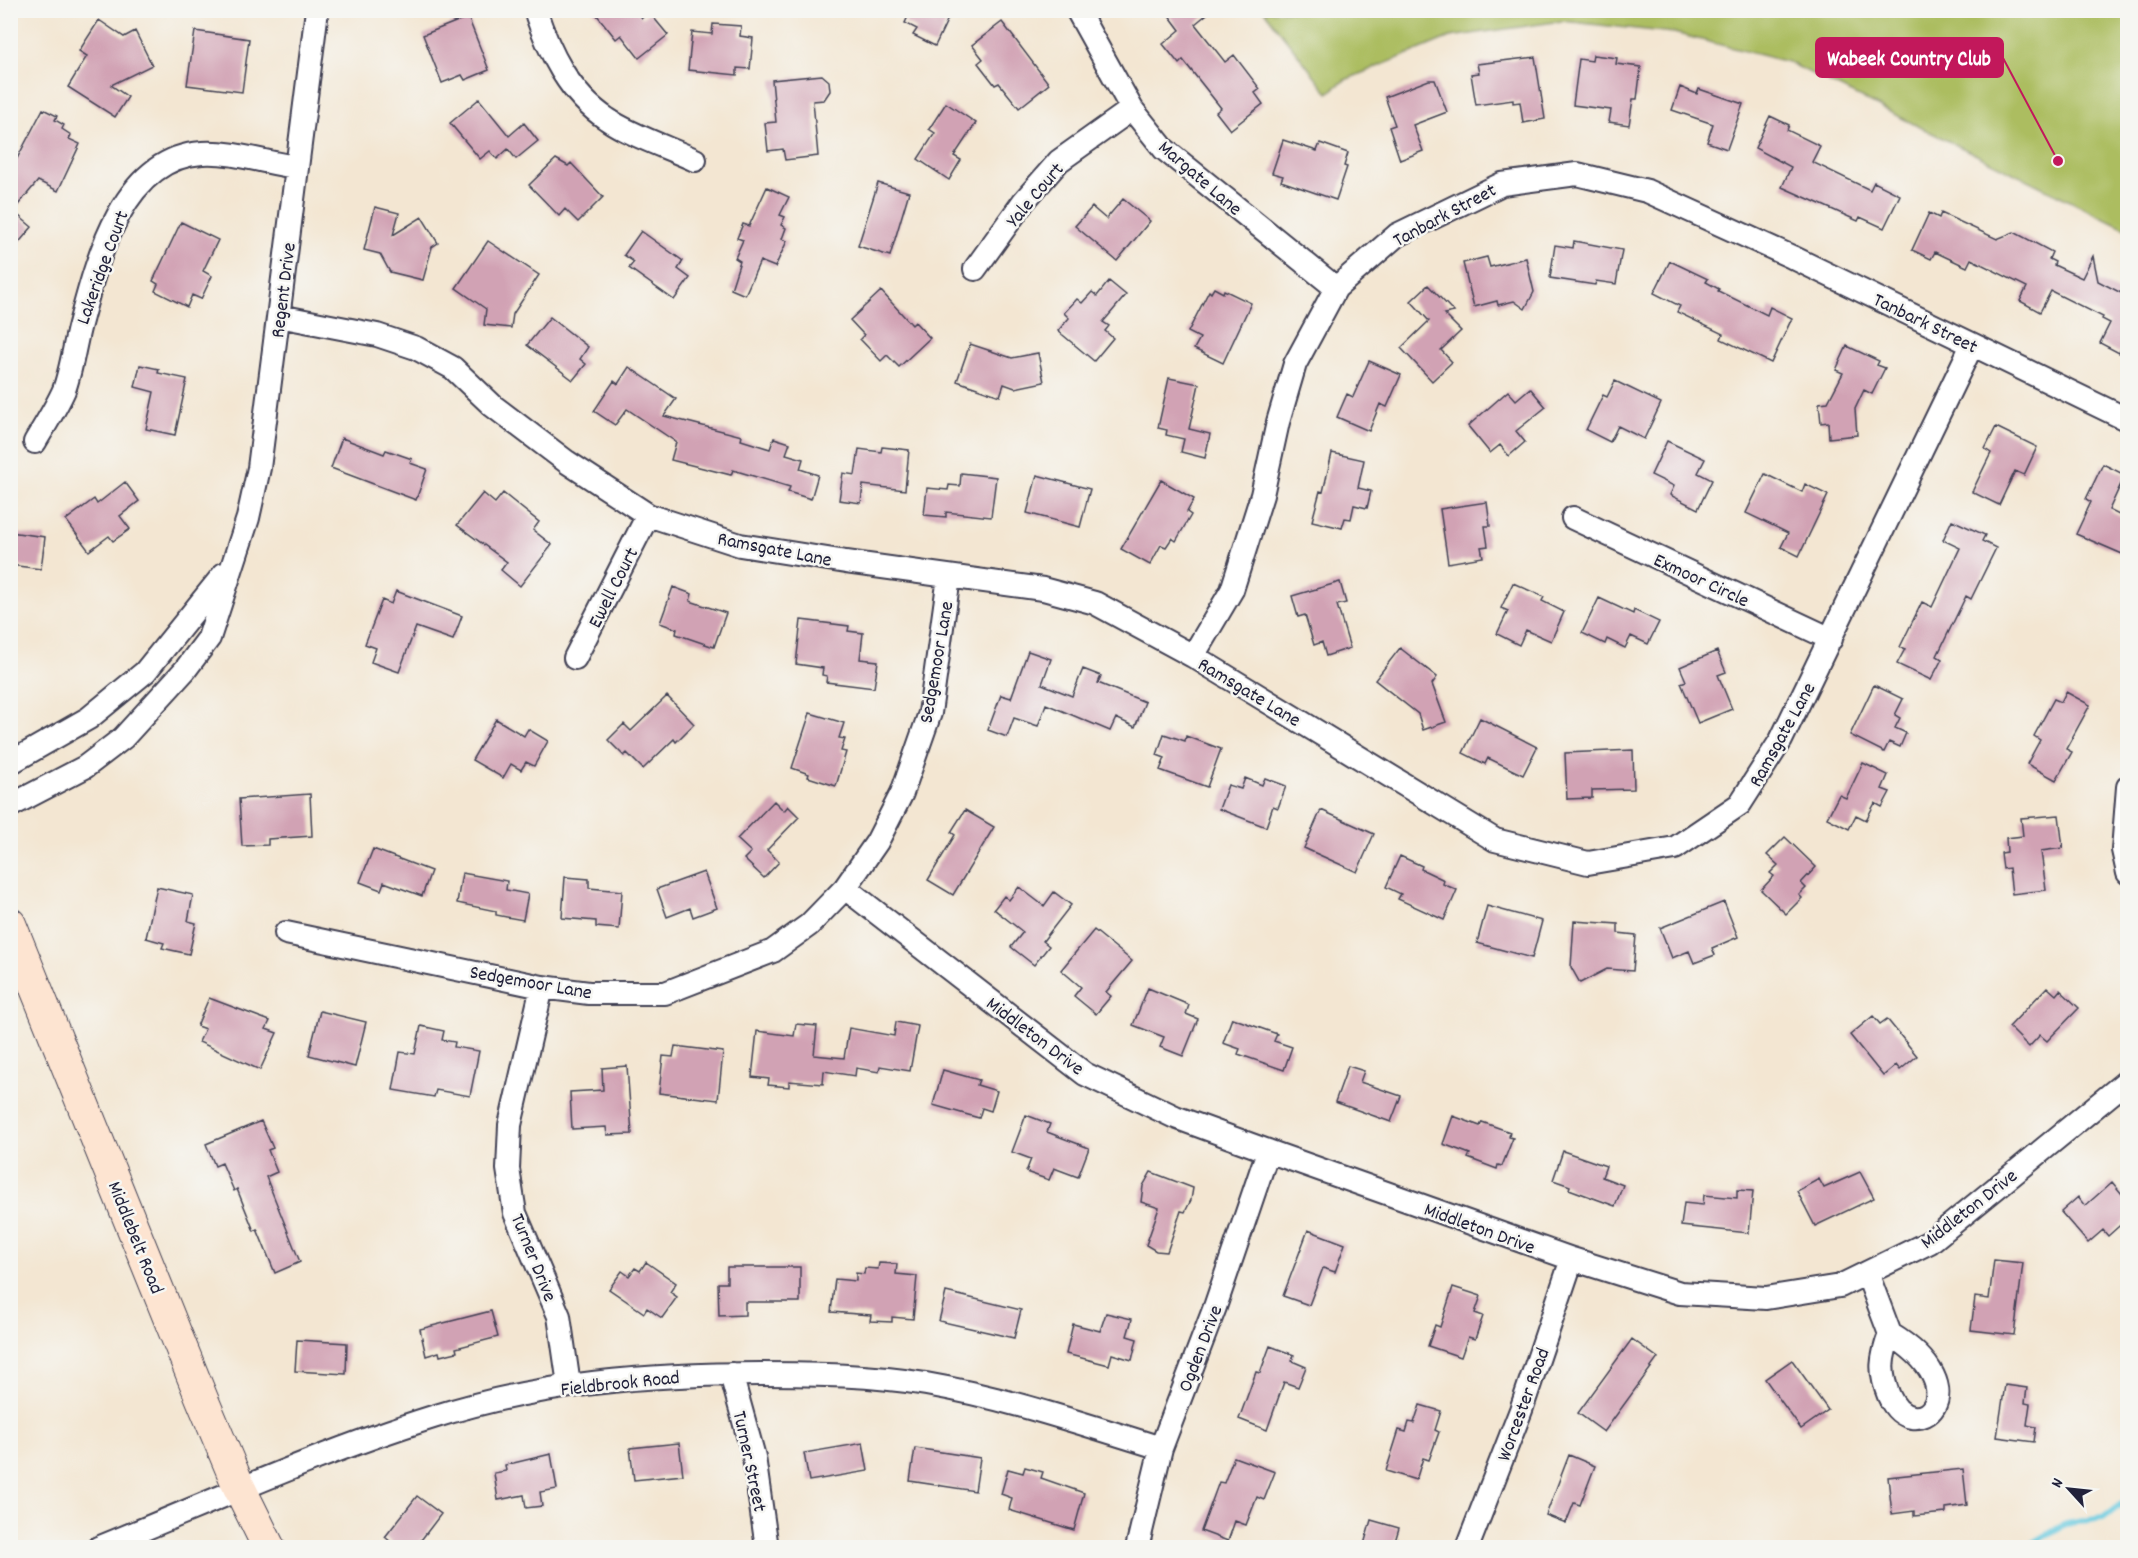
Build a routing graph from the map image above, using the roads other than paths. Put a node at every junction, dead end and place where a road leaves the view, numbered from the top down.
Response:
1 (317, 10) edge
2 (535, 10) edge
3 (1077, 10) edge
4 (1132, 109) junction
5 (695, 160) dead end
6 (297, 167) junction
7 (975, 269) dead end
8 (1336, 288) junction
9 (279, 316) junction
10 (1972, 345) junction
11 (2127, 420) edge
12 (35, 442) dead end
13 (648, 515) junction
14 (1573, 518) dead end
15 (231, 566) junction
16 (949, 577) junction
17 (1832, 639) junction
18 (1193, 657) junction
19 (575, 658) dead end
20 (10, 763) edge
21 (2127, 787) edge
22 (10, 806) edge
23 (2127, 873) edge
24 (845, 888) junction
25 (12, 933) edge
26 (286, 933) dead end
27 (542, 987) junction
28 (2127, 1080) edge
29 (1268, 1151) junction
30 (1572, 1259) junction
31 (1867, 1273) junction
32 (1890, 1334) dead end
33 (731, 1374) junction
34 (569, 1385) junction
35 (1161, 1448) junction
36 (239, 1487) junction
37 (98, 1548) edge
38 (269, 1548) edge
39 (767, 1548) edge
40 (1137, 1548) edge
41 (1467, 1548) edge

1 - 6 street, Regent Drive
2 - 5 street
3 - 4 street, Margate Lane
4 - 7 street, Yale Court
4 - 8 street, Margate Lane
6 - 9 street, Regent Drive
6 - 12 street, Lakeridge Court
8 - 10 street, Tanbark Street
8 - 18 street, Tanbark Street
9 - 13 street, Ramsgate Lane
9 - 15 street, Regent Drive
10 - 11 street, Tanbark Street
10 - 17 street, Ramsgate Lane
13 - 16 street, Ramsgate Lane
13 - 19 street, Ewell Court
14 - 17 street, Exmoor Circle
15 - 20 street, Regent Drive
15 - 22 street, Regent Drive
16 - 18 street, Ramsgate Lane
16 - 24 street, Sedgemoor Lane
17 - 18 street, Ramsgate Lane
21 - 23 street
24 - 27 street, Sedgemoor Lane
24 - 29 street, Middleton Drive
25 - 36 street, Middlebelt Road
26 - 27 street, Sedgemoor Lane
27 - 34 street, Turner Drive
28 - 31 street, Middleton Drive
29 - 30 street, Middleton Drive
29 - 35 street, Ogden Drive
30 - 31 street, Middleton Drive
30 - 41 street, Worcester Road
31 - 32 street
33 - 34 street, Fieldbrook Road
33 - 35 street, Fieldbrook Road
33 - 39 street, Turner Street
34 - 36 street, Fieldbrook Road
35 - 40 street, Ogden Drive
36 - 37 street, Fieldbrook Road
36 - 38 street, Middlebelt Road

